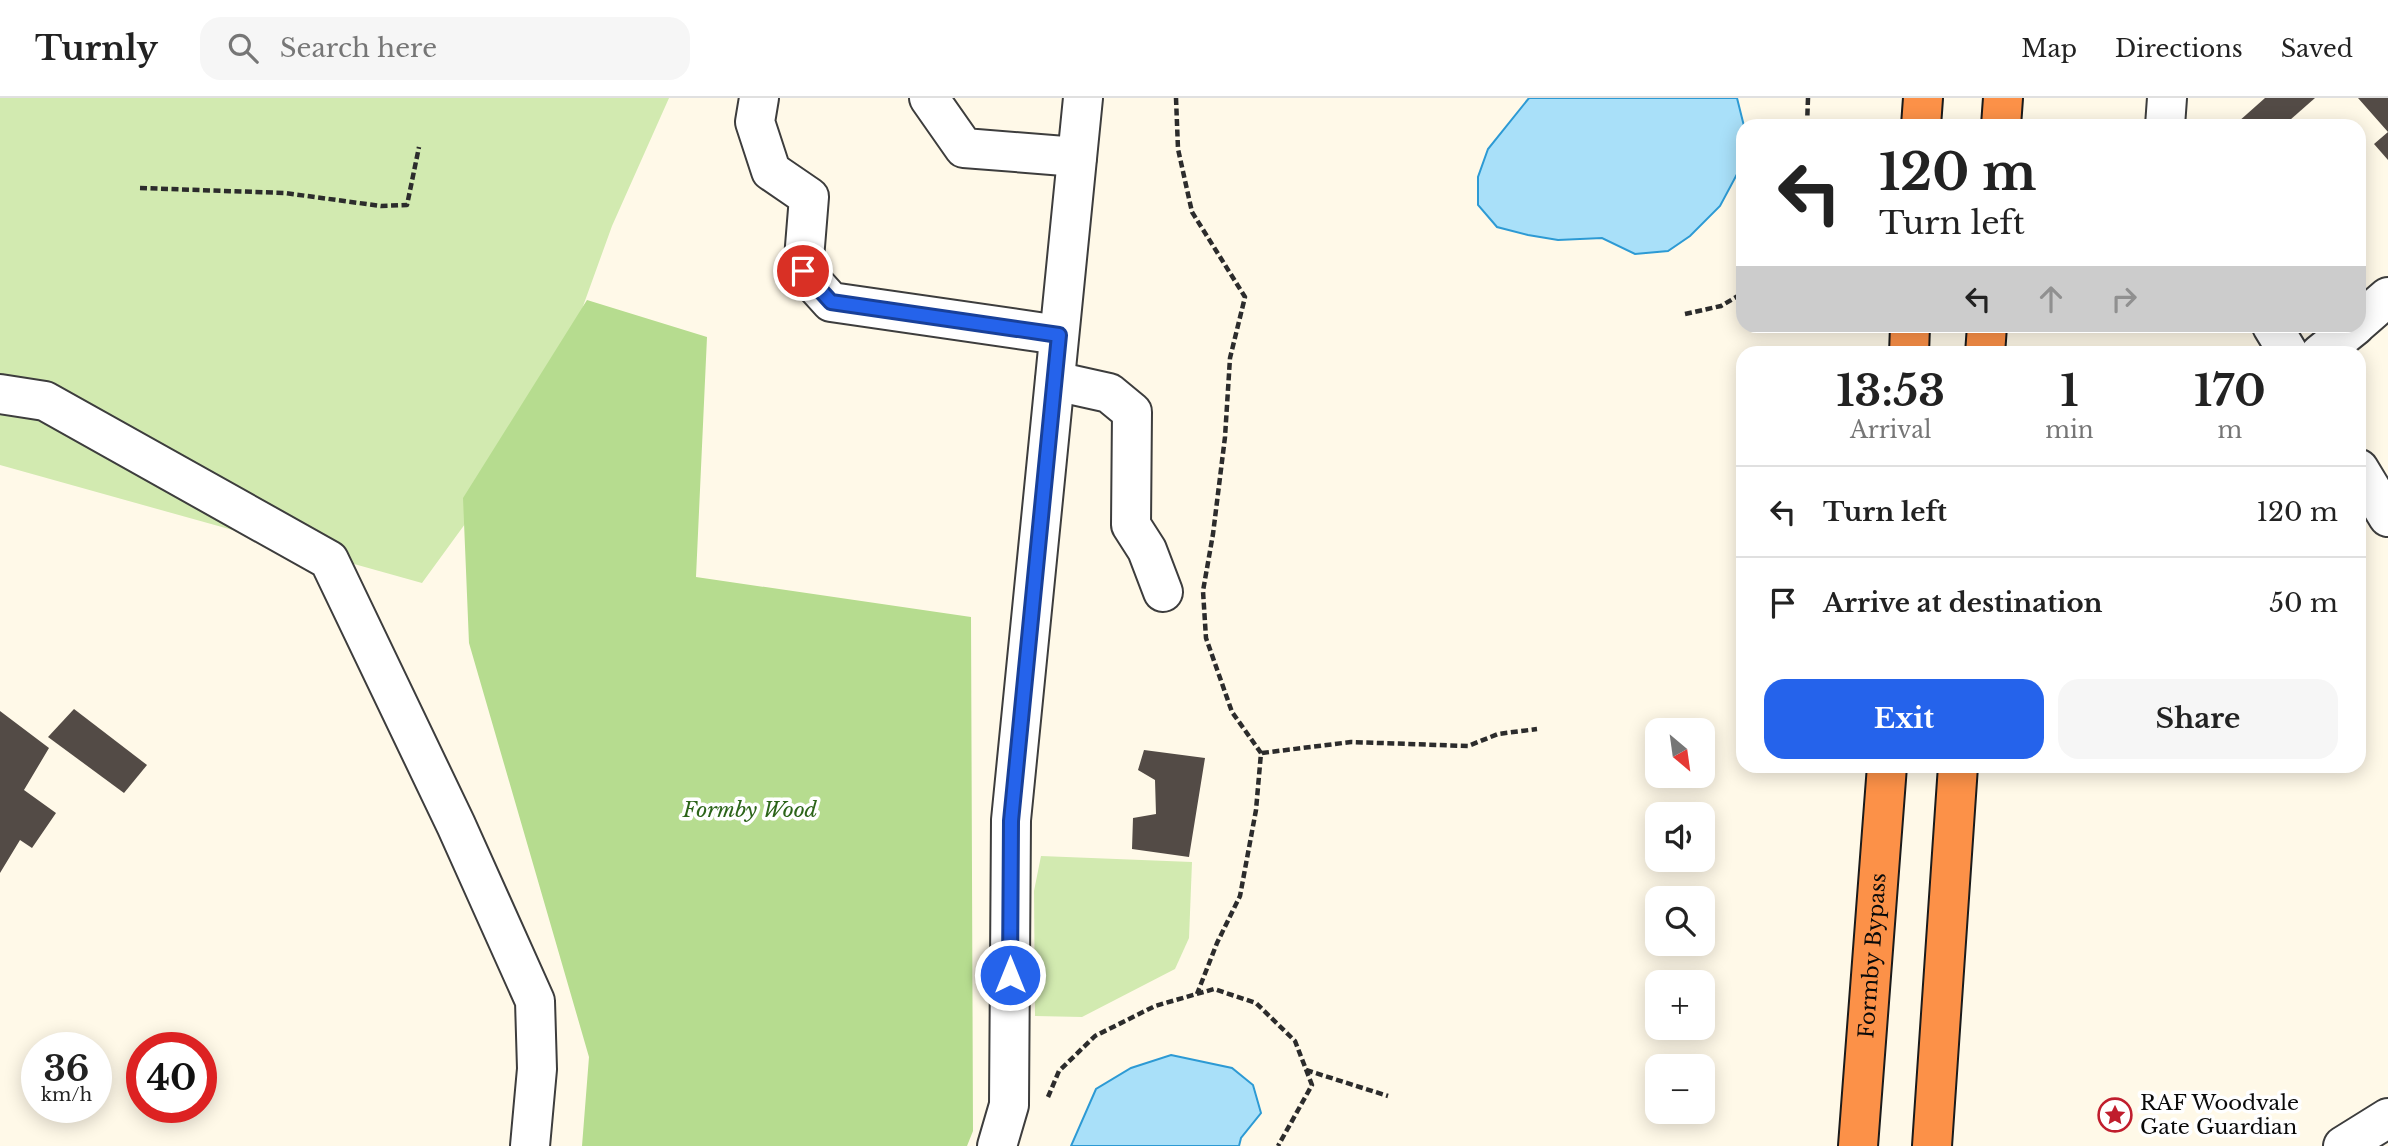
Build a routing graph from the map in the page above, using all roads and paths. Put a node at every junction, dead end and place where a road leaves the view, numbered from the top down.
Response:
1 (759, 98) edge
2 (929, 98) edge
3 (1083, 98) edge
4 (1175, 98) edge
5 (1808, 98) edge
6 (1923, 98) edge
7 (2003, 98) edge
8 (2167, 98) edge
9 (1807, 119) edge
10 (1922, 119) edge
11 (2002, 119) edge
12 (2166, 119) edge
13 (419, 147) dead end
14 (1077, 157) junction
15 (141, 187) dead end
16 (1736, 297) edge
17 (2388, 297) edge
18 (1685, 314) dead end
19 (2366, 316) edge
20 (2346, 333) edge
21 (1059, 335) junction
22 (2330, 346) edge
23 (1055, 381) junction
24 (0, 394) edge
25 (2366, 481) edge
26 (2388, 517) edge
27 (1163, 592) dead end
28 (1537, 729) dead end
29 (1261, 753) junction
30 (1886, 773) edge
31 (1958, 773) edge
32 (1197, 995) junction
33 (1306, 1070) junction
34 (1388, 1096) dead end
35 (1043, 1110) dead end
36 (2388, 1118) edge
37 (530, 1146) edge
38 (997, 1146) edge
39 (1278, 1146) edge
40 (1858, 1146) edge
41 (1932, 1146) edge
42 (2343, 1146) edge

1 - 21 street
2 - 14 street
3 - 14 street
4 - 29 path
5 - 9 path
6 - 10 highway
7 - 11 highway
8 - 12 street
13 - 15 path
14 - 21 street
16 - 18 path
17 - 19 street
20 - 22 street
21 - 23 street
23 - 27 street
23 - 38 street
24 - 37 street
25 - 26 street
28 - 29 path
29 - 32 path
30 - 40 highway, Formby Bypass
31 - 41 highway
32 - 33 path
32 - 35 path
33 - 34 path
33 - 39 path
36 - 42 street

